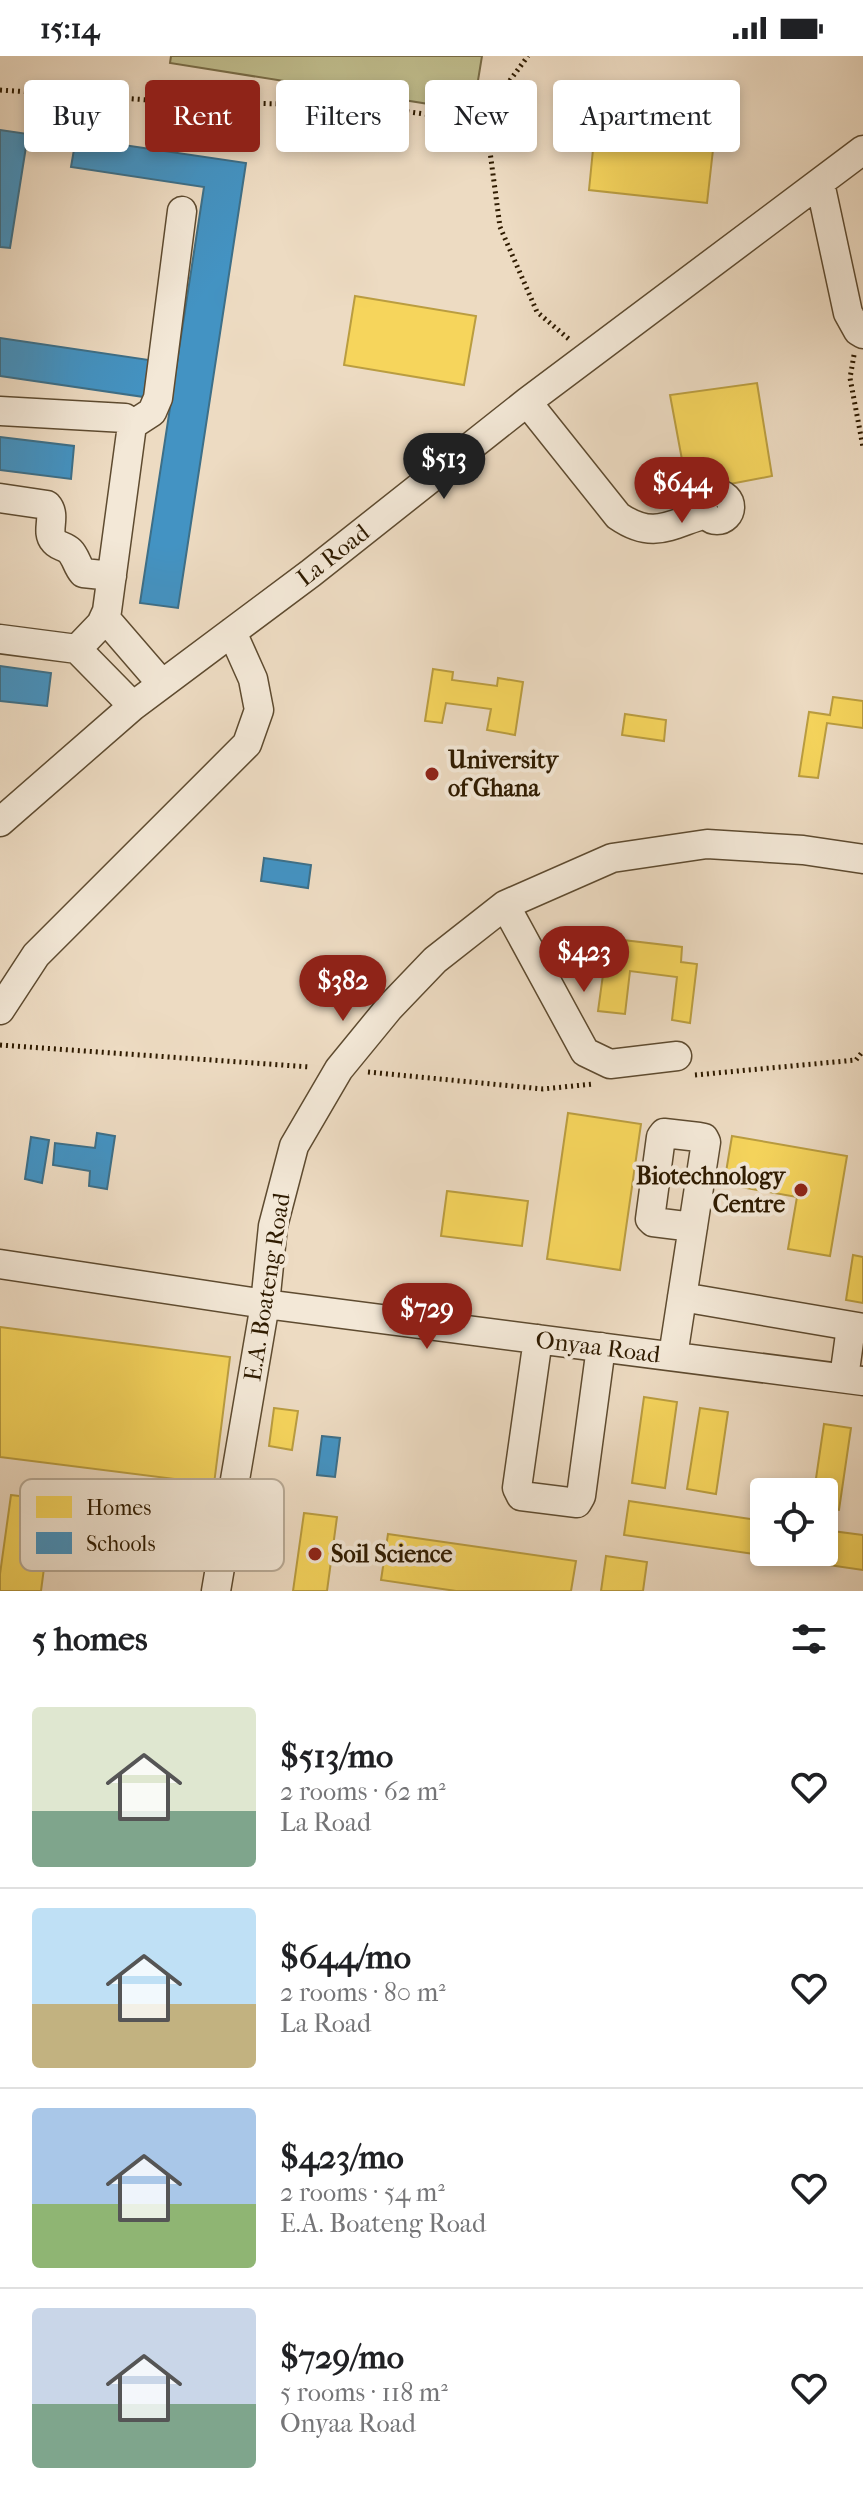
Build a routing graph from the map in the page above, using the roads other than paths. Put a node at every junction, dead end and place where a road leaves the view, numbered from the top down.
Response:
1 (863, 150) edge
2 (820, 183) junction
3 (182, 211) dead end
4 (860, 332) edge
5 (527, 402) junction
6 (0, 411) edge
7 (132, 425) junction
8 (0, 498) edge
9 (705, 514) dead end
10 (112, 576) junction
11 (105, 618) junction
12 (232, 632) junction
13 (0, 639) edge
14 (77, 649) junction
15 (162, 684) junction
16 (133, 706) junction
17 (0, 822) edge
18 (863, 859) edge
19 (505, 905) junction
20 (0, 1010) edge
21 (677, 1056) dead end
22 (693, 1227) dead end
23 (0, 1264) edge
24 (682, 1297) junction
25 (265, 1304) junction
26 (857, 1328) edge
27 (538, 1339) junction
28 (601, 1347) junction
29 (673, 1356) junction
30 (854, 1380) edge
31 (235, 1479) edge
32 (219, 1571) edge
33 (216, 1591) edge

1 - 2 street, La Road
2 - 4 street
2 - 5 street, La Road
3 - 7 street
5 - 9 street
5 - 12 street, La Road
6 - 7 street
7 - 10 street
8 - 10 street
10 - 11 street
11 - 14 street
11 - 15 street
12 - 15 street, La Road
12 - 20 street
13 - 14 street
14 - 16 street
15 - 16 street, La Road
16 - 17 street, La Road
18 - 19 street, E.A. Boateng Road
19 - 21 street
19 - 25 street, E.A. Boateng Road
22 - 24 street
23 - 25 street, Onyaa Road
24 - 26 street
24 - 29 street
25 - 27 street, Onyaa Road
25 - 31 street, E.A. Boateng Road
26 - 30 street
27 - 28 street, Onyaa Road
27 - 28 street
28 - 29 street, Onyaa Road
29 - 30 street, Onyaa Road
32 - 33 street, E.A. Boateng Road

